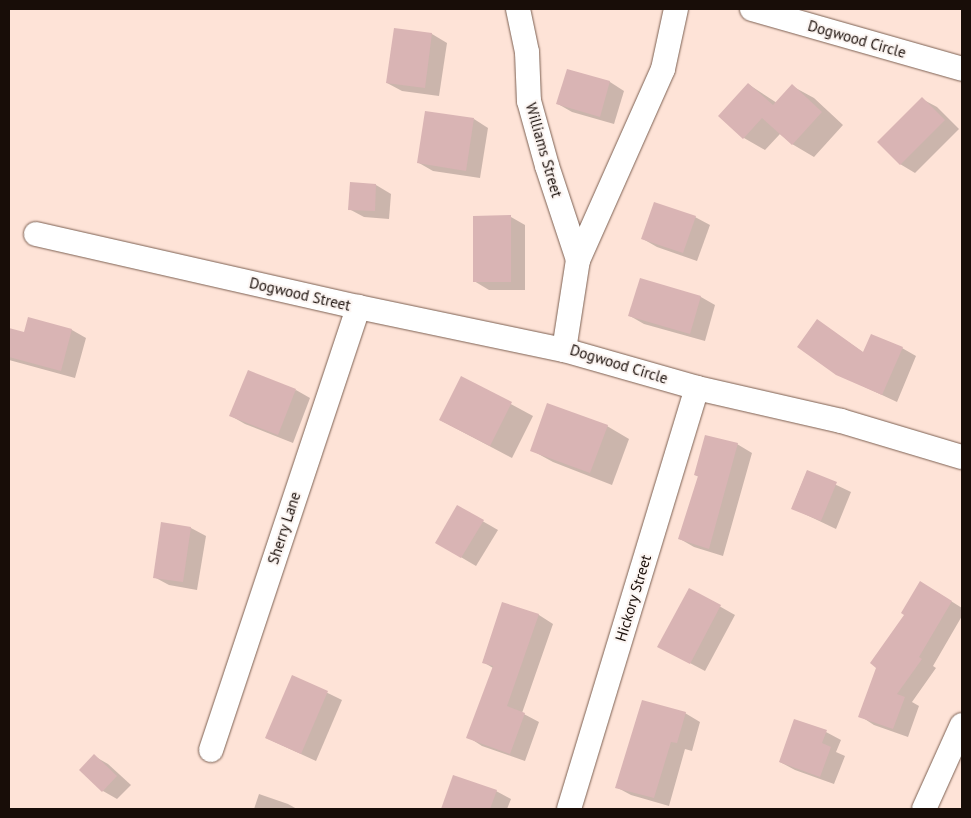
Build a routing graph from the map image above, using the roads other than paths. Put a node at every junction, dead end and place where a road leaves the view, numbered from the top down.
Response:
1 (518, 9) edge
2 (676, 9) edge
3 (752, 9) edge
4 (962, 69) edge
5 (36, 234) dead end
6 (578, 260) junction
7 (358, 307) junction
8 (564, 350) junction
9 (697, 388) junction
10 (962, 457) edge
11 (962, 725) edge
12 (210, 750) dead end
13 (569, 809) edge
14 (924, 809) edge

1 - 6 street, Williams Street
2 - 6 street, Dogwood Circle
3 - 4 street, Dogwood Circle
5 - 7 street, Dogwood Street
6 - 8 street, Dogwood Circle
7 - 8 street, Dogwood Street
7 - 12 street, Sherry Lane
8 - 9 street, Dogwood Circle
9 - 10 street, Dogwood Circle
9 - 13 street, Hickory Street
11 - 14 street

